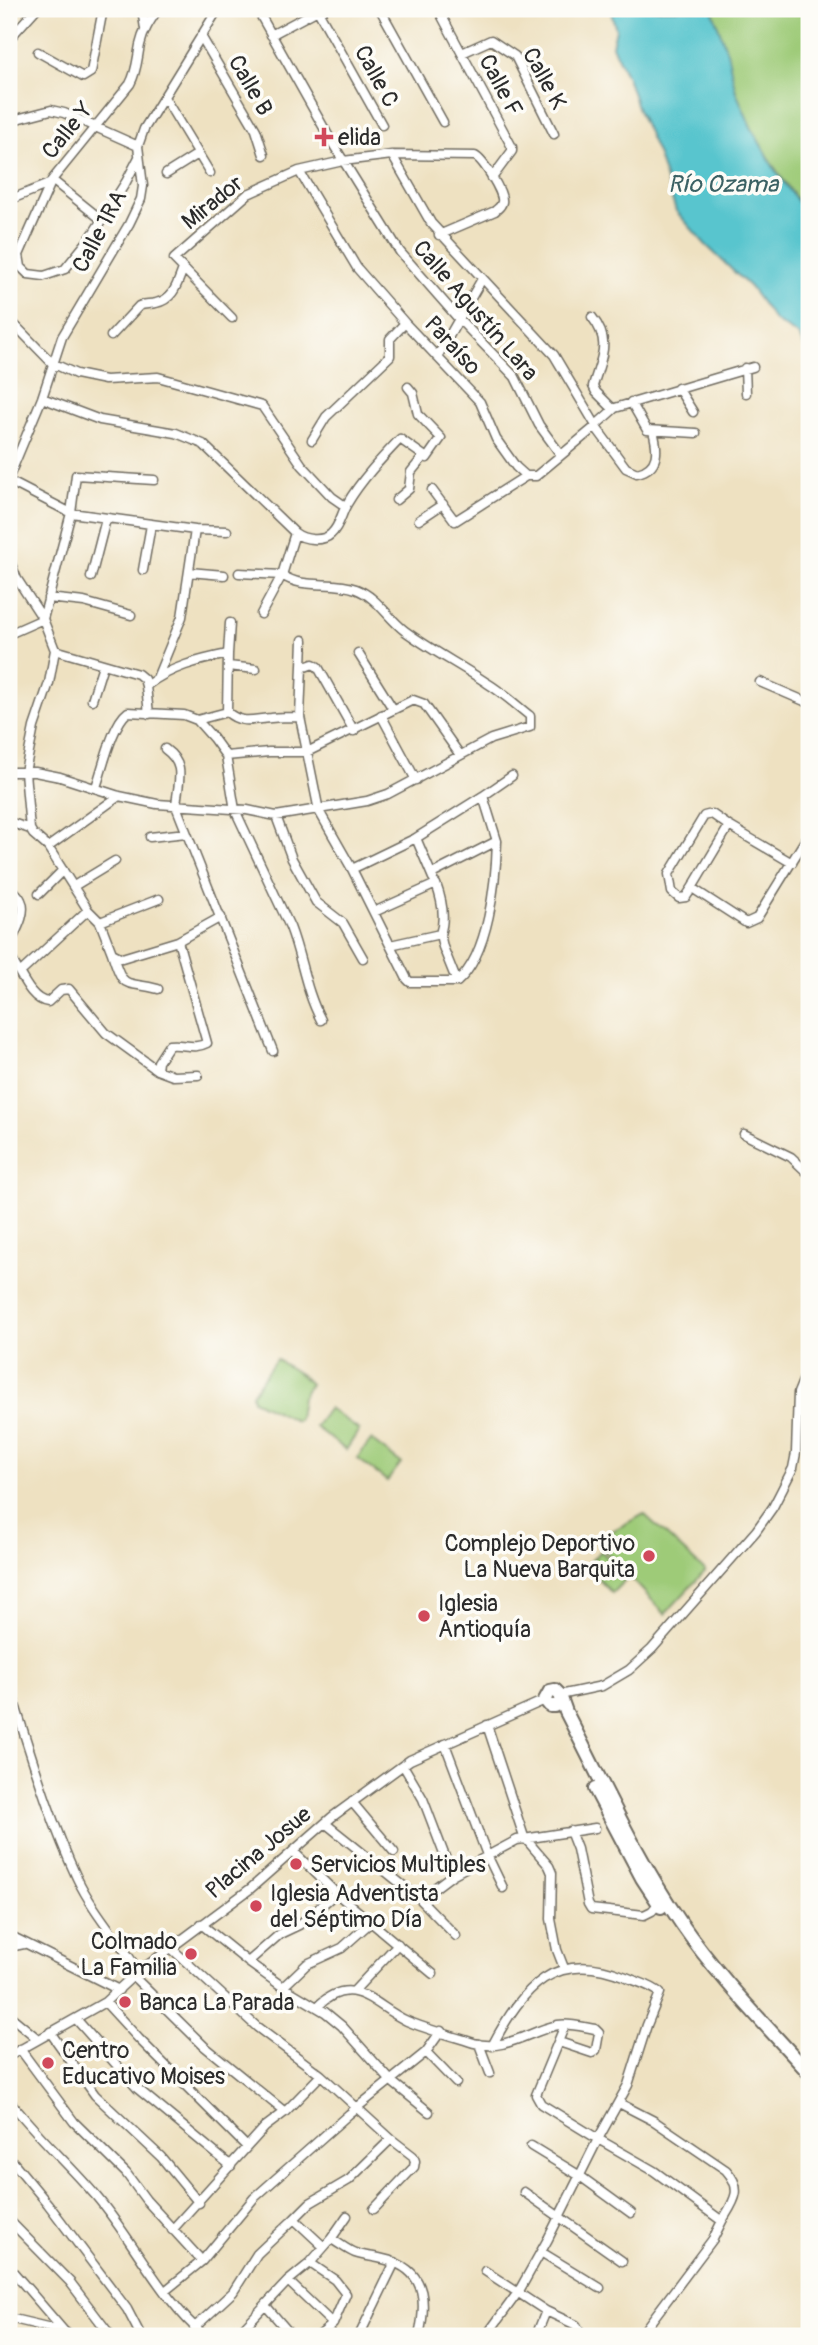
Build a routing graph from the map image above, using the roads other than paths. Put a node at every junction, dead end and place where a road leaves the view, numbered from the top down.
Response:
1 (36, 9) edge
2 (103, 9) edge
3 (142, 9) edge
4 (158, 9) edge
5 (218, 9) edge
6 (257, 9) edge
7 (320, 9) edge
8 (380, 9) edge
9 (438, 9) edge
10 (145, 29) junction
11 (271, 35) junction
12 (201, 36) junction
13 (9, 39) edge
14 (38, 51) dead end
15 (462, 53) junction
16 (164, 97) junction
17 (9, 121) edge
18 (443, 122) dead end
19 (382, 125) dead end
20 (94, 127) junction
21 (554, 134) dead end
22 (138, 146) junction
23 (198, 154) junction
24 (264, 155) dead end
25 (392, 155) junction
26 (139, 157) junction
27 (343, 160) junction
28 (299, 171) junction
29 (210, 173) dead end
30 (166, 174) dead end
31 (492, 178) junction
32 (50, 182) junction
33 (9, 200) edge
34 (102, 220) junction
35 (439, 234) junction
36 (183, 269) junction
37 (482, 279) junction
38 (592, 317) dead end
39 (232, 318) dead end
40 (458, 318) junction
41 (9, 319) edge
42 (405, 323) junction
43 (111, 336) dead end
44 (437, 357) junction
45 (52, 363) junction
46 (408, 387) dead end
47 (678, 388) junction
48 (746, 393) dead end
49 (42, 398) junction
50 (631, 402) junction
51 (613, 409) junction
52 (693, 412) dead end
53 (595, 427) junction
54 (653, 431) junction
55 (696, 433) dead end
56 (312, 440) dead end
57 (561, 455) junction
58 (424, 456) junction
59 (526, 476) junction
60 (9, 479) edge
61 (153, 480) dead end
62 (432, 490) dead end
63 (396, 500) dead end
64 (443, 504) junction
65 (345, 506) junction
66 (71, 513) junction
67 (106, 519) junction
68 (419, 520) dead end
69 (151, 526) junction
70 (195, 530) junction
71 (227, 531) dead end
72 (295, 533) junction
73 (9, 545) edge
74 (143, 570) dead end
75 (189, 572) junction
76 (239, 573) dead end
77 (224, 575) dead end
78 (282, 575) junction
79 (91, 577) dead end
80 (13, 580) edge
81 (48, 598) junction
82 (261, 614) dead end
83 (131, 615) dead end
84 (43, 619) junction
85 (230, 623) dead end
86 (9, 634) edge
87 (303, 640) dead end
88 (55, 650) junction
89 (228, 653) junction
90 (358, 653) dead end
91 (103, 665) junction
92 (228, 666) junction
93 (256, 668) dead end
94 (302, 668) junction
95 (157, 678) junction
96 (760, 682) dead end
97 (146, 686) junction
98 (808, 700) edge
99 (92, 701) dead end
100 (393, 709) junction
101 (227, 712) junction
102 (149, 714) junction
103 (381, 715) junction
104 (300, 717) junction
105 (197, 720) junction
106 (354, 731) junction
107 (165, 749) dead end
108 (307, 752) junction
109 (460, 755) junction
110 (226, 756) junction
111 (9, 772) edge
112 (25, 772) junction
113 (512, 776) dead end
114 (416, 780) junction
115 (96, 787) junction
116 (120, 796) junction
117 (482, 796) junction
118 (176, 806) junction
119 (234, 810) junction
120 (318, 811) junction
121 (276, 816) junction
122 (9, 822) edge
123 (729, 826) junction
124 (30, 829) junction
125 (186, 833) junction
126 (809, 834) edge
127 (150, 836) dead end
128 (416, 838) junction
129 (497, 841) junction
130 (48, 847) junction
131 (115, 862) dead end
132 (792, 863) junction
133 (352, 869) junction
134 (64, 870) junction
135 (432, 874) junction
136 (436, 884) junction
137 (9, 886) edge
138 (74, 886) junction
139 (692, 888) junction
140 (39, 894) dead end
141 (159, 899) dead end
142 (88, 910) junction
143 (373, 912) junction
144 (221, 916) junction
145 (100, 922) junction
146 (440, 934) junction
147 (178, 941) junction
148 (390, 945) junction
149 (9, 946) edge
150 (113, 953) junction
151 (9, 956) edge
152 (363, 958) dead end
153 (21, 972) junction
154 (457, 982) junction
155 (158, 989) dead end
156 (321, 1020) dead end
157 (273, 1051) dead end
158 (157, 1070) junction
159 (198, 1075) dead end
160 (744, 1134) dead end
161 (809, 1174) edge
162 (809, 1366) edge
163 (9, 1686) edge
164 (555, 1700) junction
165 (486, 1725) junction
166 (445, 1744) junction
167 (402, 1765) junction
168 (352, 1802) junction
169 (325, 1823) junction
170 (595, 1828) dead end
171 (570, 1831) junction
172 (524, 1838) junction
173 (293, 1851) junction
174 (394, 1852) dead end
175 (487, 1855) junction
176 (453, 1875) junction
177 (503, 1888) dead end
178 (336, 1892) junction
179 (420, 1899) junction
180 (659, 1903) junction
181 (371, 1922) junction
182 (201, 1924) junction
183 (679, 1927) junction
184 (9, 1935) edge
185 (456, 1936) dead end
186 (24, 1944) junction
187 (398, 1944) junction
188 (9, 1947) edge
189 (170, 1947) junction
190 (248, 1962) junction
191 (564, 1968) junction
192 (136, 1974) junction
193 (433, 1974) dead end
194 (725, 1984) junction
195 (283, 1987) junction
196 (119, 1990) junction
197 (354, 1991) junction
198 (105, 2002) junction
199 (317, 2007) junction
200 (9, 2015) edge
201 (76, 2018) junction
202 (565, 2025) junction
203 (441, 2031) junction
204 (50, 2032) junction
205 (38, 2039) junction
206 (559, 2042) junction
207 (478, 2044) junction
208 (492, 2046) junction
209 (20, 2049) junction
210 (426, 2052) junction
211 (9, 2056) edge
212 (490, 2073) dead end
213 (809, 2073) edge
214 (321, 2075) junction
215 (391, 2081) junction
216 (456, 2083) dead end
217 (809, 2084) edge
218 (9, 2101) edge
219 (619, 2102) junction
220 (358, 2108) junction
221 (285, 2112) junction
222 (429, 2112) dead end
223 (391, 2139) junction
224 (598, 2139) junction
225 (531, 2146) dead end
226 (247, 2147) junction
227 (9, 2157) edge
228 (231, 2166) junction
229 (580, 2176) junction
230 (524, 2192) dead end
231 (199, 2203) junction
232 (374, 2209) dead end
233 (631, 2213) dead end
234 (346, 2216) dead end
235 (559, 2218) junction
236 (294, 2219) junction
237 (9, 2220) edge
238 (722, 2221) junction
239 (172, 2230) junction
240 (331, 2239) junction
241 (324, 2247) junction
242 (541, 2252) junction
243 (202, 2261) junction
244 (622, 2261) dead end
245 (395, 2262) junction
246 (310, 2263) junction
247 (9, 2267) edge
248 (485, 2271) dead end
249 (288, 2281) junction
250 (600, 2288) dead end
251 (165, 2291) junction
252 (519, 2291) junction
253 (266, 2306) junction
254 (545, 2311) junction
255 (9, 2321) edge
256 (333, 2324) junction
257 (44, 2327) junction
258 (194, 2328) junction
259 (67, 2334) edge
260 (360, 2334) dead end
261 (40, 2336) edge
262 (111, 2336) edge
263 (141, 2336) edge
264 (205, 2336) edge
265 (236, 2336) edge
266 (292, 2336) edge
267 (319, 2336) edge
268 (419, 2336) edge
269 (486, 2336) edge
270 (536, 2336) edge
271 (582, 2336) edge
272 (640, 2336) edge

1 - 13 street
2 - 14 street
3 - 10 street
4 - 10 street, Calle Y
5 - 12 street
6 - 11 street, Calle Agustín Lara
7 - 11 street
7 - 19 street, Calle C
8 - 18 street
9 - 15 street, Calle F
10 - 20 street, Calle Y
11 - 27 street, Calle Agustín Lara
12 - 16 street
12 - 24 street, Calle B
15 - 21 street, Calle K
15 - 31 street, Calle F
16 - 22 street
16 - 23 street
17 - 20 street
20 - 22 street
20 - 32 street, Calle Y
22 - 26 street, Calle 1RA
23 - 29 street
23 - 30 street
25 - 27 street, Mirador
25 - 31 street, Mirador
25 - 35 street
26 - 34 street, Calle Y
26 - 45 street, Calle 1RA
27 - 28 street, Mirador
27 - 40 street, Calle Agustín Lara
28 - 36 street, Mirador
28 - 42 street, Paraíso
31 - 35 street, Mirador
32 - 33 street
32 - 34 street
32 - 34 street, Calle Y
35 - 37 street
36 - 39 street
36 - 43 street
37 - 40 street
37 - 53 street
38 - 51 street
40 - 44 street
40 - 57 street, Calle Agustín Lara
41 - 45 street
42 - 44 street, Paraíso
42 - 56 street
44 - 59 street, Paraíso
45 - 49 street, Calle 1RA
45 - 65 street
46 - 58 street
47 - 48 street
47 - 50 street
47 - 52 street
49 - 60 street, Calle 1RA
49 - 72 street
50 - 51 street
50 - 54 street
51 - 53 street
53 - 54 street
53 - 57 street
54 - 55 street
57 - 59 street
58 - 63 street
58 - 65 street
59 - 64 street
60 - 66 street
61 - 66 street
62 - 64 street
64 - 68 street
65 - 72 street
66 - 67 street
66 - 81 street
67 - 69 street
67 - 79 street
69 - 70 street
69 - 74 street
70 - 71 street
70 - 75 street
72 - 78 street
73 - 80 street
75 - 77 street
75 - 95 street
76 - 78 street
78 - 82 street
78 - 109 street
80 - 84 street
81 - 83 street
81 - 84 street
84 - 86 street
84 - 88 street
85 - 89 street
87 - 94 street
88 - 91 street
88 - 112 street
89 - 92 street
89 - 95 street
90 - 100 street
91 - 97 street
91 - 99 street
92 - 93 street
92 - 101 street
94 - 104 street
94 - 106 street
95 - 97 street
96 - 98 street
97 - 102 street
100 - 103 street
100 - 109 street
101 - 104 street
101 - 105 street
102 - 105 street
102 - 115 street
103 - 106 street
103 - 114 street
104 - 108 street
105 - 110 street
106 - 108 street
107 - 118 street
108 - 110 street
108 - 120 street
109 - 114 street
110 - 119 street
111 - 112 street
112 - 115 street
112 - 124 street
113 - 117 street
114 - 120 street
115 - 116 street
116 - 118 street
116 - 130 street
117 - 128 street
117 - 129 street
118 - 119 street
118 - 125 street
119 - 121 street
119 - 156 street
120 - 121 street
120 - 133 street
121 - 152 street
122 - 124 street
123 - 132 street
123 - 139 street
123 - 139 street
124 - 130 street
125 - 127 street
125 - 144 street
126 - 132 street
128 - 133 street
128 - 135 street
129 - 135 street
129 - 154 street
130 - 134 street
131 - 138 street
132 - 139 street
133 - 143 street
134 - 138 street
134 - 140 street
135 - 136 street
136 - 143 street
136 - 146 street
137 - 149 street
138 - 142 street
141 - 145 street
142 - 145 street
142 - 153 street
143 - 148 street
144 - 147 street
144 - 157 street
145 - 150 street
146 - 148 street
146 - 154 street
147 - 150 street
147 - 158 street
148 - 154 street
150 - 155 street
151 - 153 street
153 - 158 street
158 - 159 street
160 - 161 street
162 - 164 street, Placina Josue
163 - 192 street
164 - 165 street, Placina Josue
164 - 180 street
164 - 183 street
165 - 166 street, Placina Josue
165 - 172 street
166 - 167 street, Placina Josue
166 - 175 street
167 - 168 street, Placina Josue
167 - 176 street
168 - 169 street, Placina Josue
168 - 174 street
169 - 173 street, Placina Josue
169 - 179 street
170 - 171 street
171 - 172 street
171 - 180 street
172 - 175 street
172 - 191 street
173 - 178 street
173 - 182 street, Placina Josue
175 - 176 street
175 - 177 street
176 - 179 street
178 - 181 street
178 - 190 street
179 - 185 street
180 - 183 street
181 - 187 street
181 - 195 street
182 - 189 street, Placina Josue
182 - 190 street
183 - 194 street
184 - 186 street
186 - 188 street
186 - 196 street
187 - 193 street
187 - 197 street
189 - 192 street, Placina Josue
189 - 214 street
190 - 195 street
191 - 208 street
191 - 219 street
192 - 196 street, Placina Josue
192 - 221 street
194 - 213 street
194 - 217 street
195 - 199 street
196 - 198 street, Placina Josue
197 - 199 street
197 - 203 street
198 - 201 street, Placina Josue
198 - 226 street
199 - 215 street
200 - 205 street
201 - 204 street, Placina Josue
201 - 228 street
202 - 206 street
202 - 206 street
202 - 208 street
203 - 207 street
203 - 210 street
204 - 205 street, Placina Josue
204 - 231 street
205 - 209 street, Placina Josue
206 - 224 street
207 - 208 street
207 - 212 street
209 - 211 street, Placina Josue
209 - 239 street
210 - 215 street
210 - 216 street
214 - 220 street
214 - 221 street
215 - 220 street
215 - 222 street
218 - 251 street
219 - 224 street
219 - 238 street
220 - 223 street
220 - 243 street
221 - 226 street
223 - 232 street
223 - 236 street
224 - 229 street
224 - 238 street
225 - 229 street
226 - 228 street
227 - 263 street
228 - 231 street
229 - 233 street
229 - 235 street
230 - 235 street
231 - 239 street
234 - 240 street
235 - 242 street
235 - 244 street
236 - 241 street
236 - 258 street
237 - 262 street
238 - 272 street
239 - 243 street
240 - 241 street
240 - 245 street
241 - 246 street
242 - 250 street
242 - 252 street
243 - 251 street
245 - 260 street
245 - 268 street
246 - 249 street
246 - 256 street
247 - 259 street
248 - 252 street
249 - 253 street
249 - 256 street
251 - 258 street
252 - 254 street
252 - 269 street
253 - 265 street
253 - 266 street
254 - 270 street
254 - 271 street
255 - 257 street
256 - 267 street
257 - 259 street
257 - 261 street
258 - 264 street

